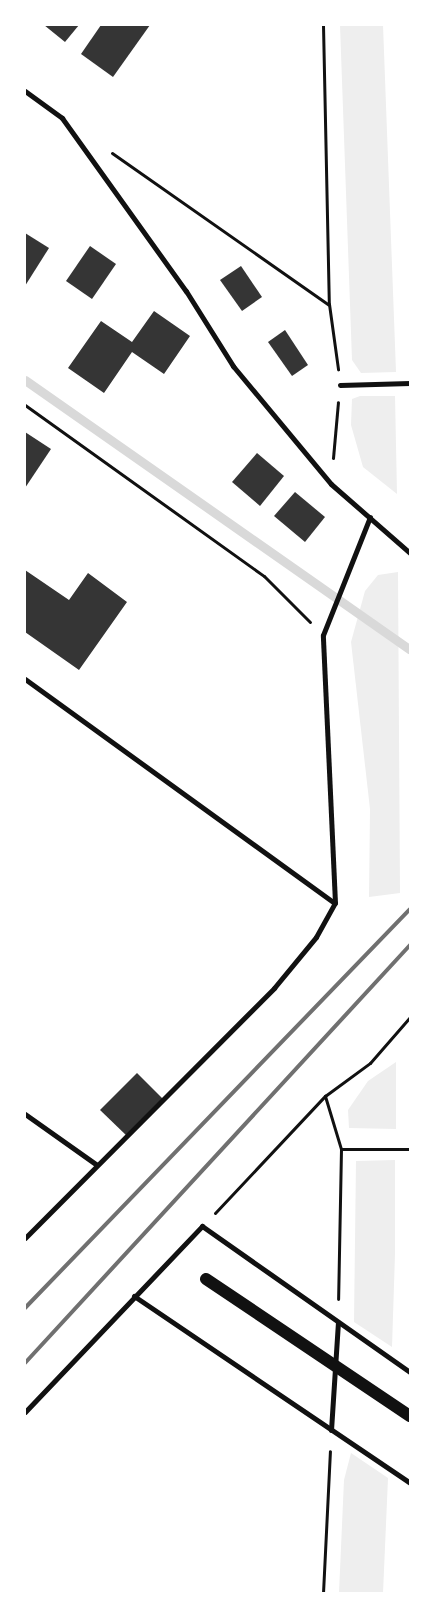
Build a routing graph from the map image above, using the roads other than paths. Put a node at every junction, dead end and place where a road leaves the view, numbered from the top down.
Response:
1 (25, 91) edge
2 (410, 384) edge
3 (340, 385) road end
4 (370, 516) junction
5 (410, 553) edge
6 (25, 679) edge
7 (335, 903) junction
8 (25, 1114) edge
9 (97, 1165) junction
10 (26, 1235) edge
11 (206, 1279) dead end
12 (134, 1296) junction
13 (338, 1322) junction
14 (410, 1372) edge
15 (25, 1412) edge
16 (410, 1416) edge
17 (331, 1430) junction
18 (410, 1483) edge

1 - 4 street
2 - 3 street
4 - 5 street
4 - 7 street
6 - 7 street
7 - 9 street
8 - 9 street
9 - 10 street
11 - 16 main road
12 - 13 street
12 - 15 street
12 - 17 street
13 - 14 street
13 - 17 street
17 - 18 street

